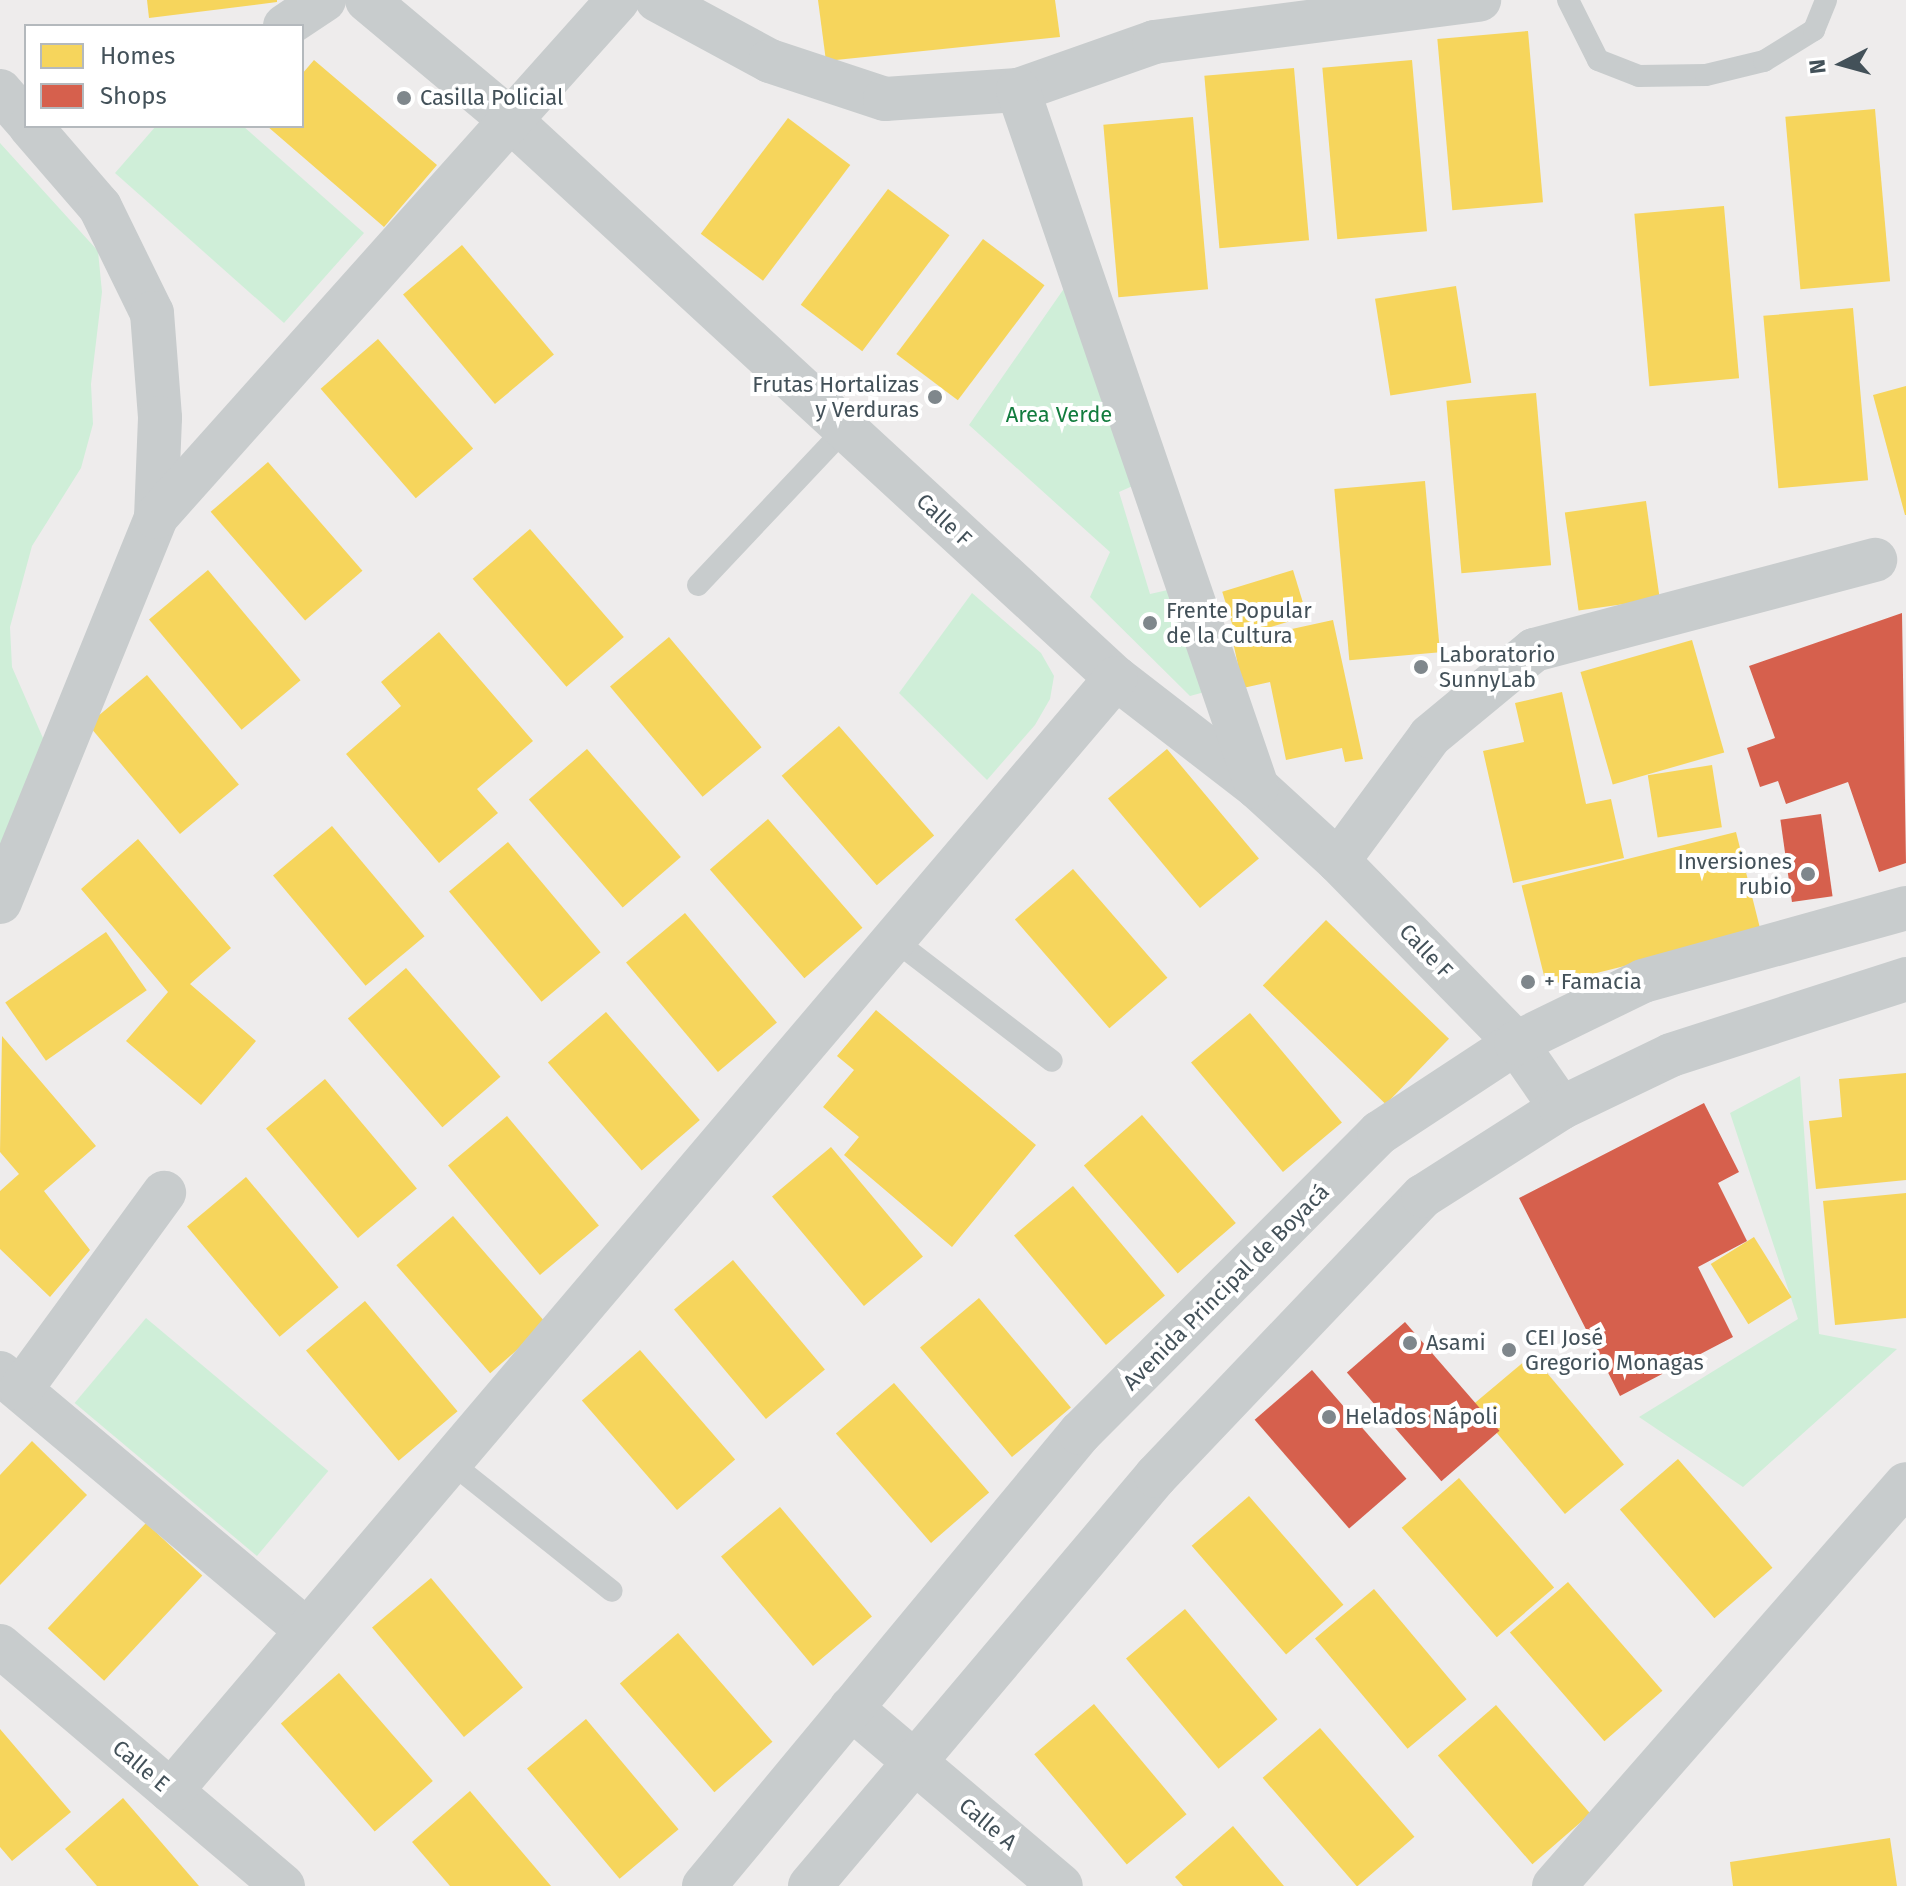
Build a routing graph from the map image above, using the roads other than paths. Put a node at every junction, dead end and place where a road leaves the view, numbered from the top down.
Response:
1 (324, 0) edge
2 (367, 0) edge
3 (618, 0) edge
4 (657, 0) edge
5 (1479, 0) edge
6 (1568, 0) edge
7 (1826, 0) edge
8 (288, 24) edge
9 (24, 88) edge
10 (0, 90) edge
11 (1018, 90) junction
12 (508, 118) junction
13 (24, 119) edge
14 (32, 128) edge
15 (845, 429) junction
16 (156, 517) junction
17 (1875, 560) dead end
18 (698, 585) dead end
19 (1116, 678) junction
20 (1257, 787) junction
21 (1338, 861) junction
22 (0, 902) edge
23 (1906, 908) edge
24 (893, 939) junction
25 (1906, 979) edge
26 (1516, 1043) junction
27 (1052, 1061) dead end
28 (1561, 1108) junction
29 (164, 1193) dead end
30 (10, 1381) edge
31 (449, 1461) junction
32 (1906, 1484) edge
33 (612, 1591) dead end
34 (306, 1630) junction
35 (0, 1646) edge
36 (851, 1708) junction
37 (915, 1762) junction
38 (171, 1791) junction
39 (283, 1886) edge
40 (704, 1886) edge
41 (810, 1886) edge
42 (1061, 1886) edge
43 (1554, 1886) edge

1 - 8 street
2 - 12 street, Calle F
3 - 12 street
4 - 11 street
5 - 11 street
6 - 7 lane
9 - 10 street
10 - 13 street
11 - 20 street
12 - 15 street, Calle F
12 - 16 street
14 - 16 street
15 - 18 lane
15 - 19 street, Calle F
16 - 22 street
17 - 21 street
19 - 20 street, Calle F
19 - 24 street
20 - 21 street, Calle F
21 - 26 street, Calle F
23 - 26 street, Avenida Principal de Boyacá
24 - 27 lane
24 - 31 street
25 - 28 street
26 - 28 street, Calle F
26 - 36 street, Avenida Principal de Boyacá
28 - 37 street
29 - 30 street
30 - 34 street
31 - 33 lane
31 - 34 street
32 - 43 street
34 - 38 street
35 - 38 street, Calle E
36 - 37 street, Calle A
36 - 40 street, Avenida Principal de Boyacá
37 - 41 street
37 - 42 street, Calle A
38 - 39 street, Calle E

